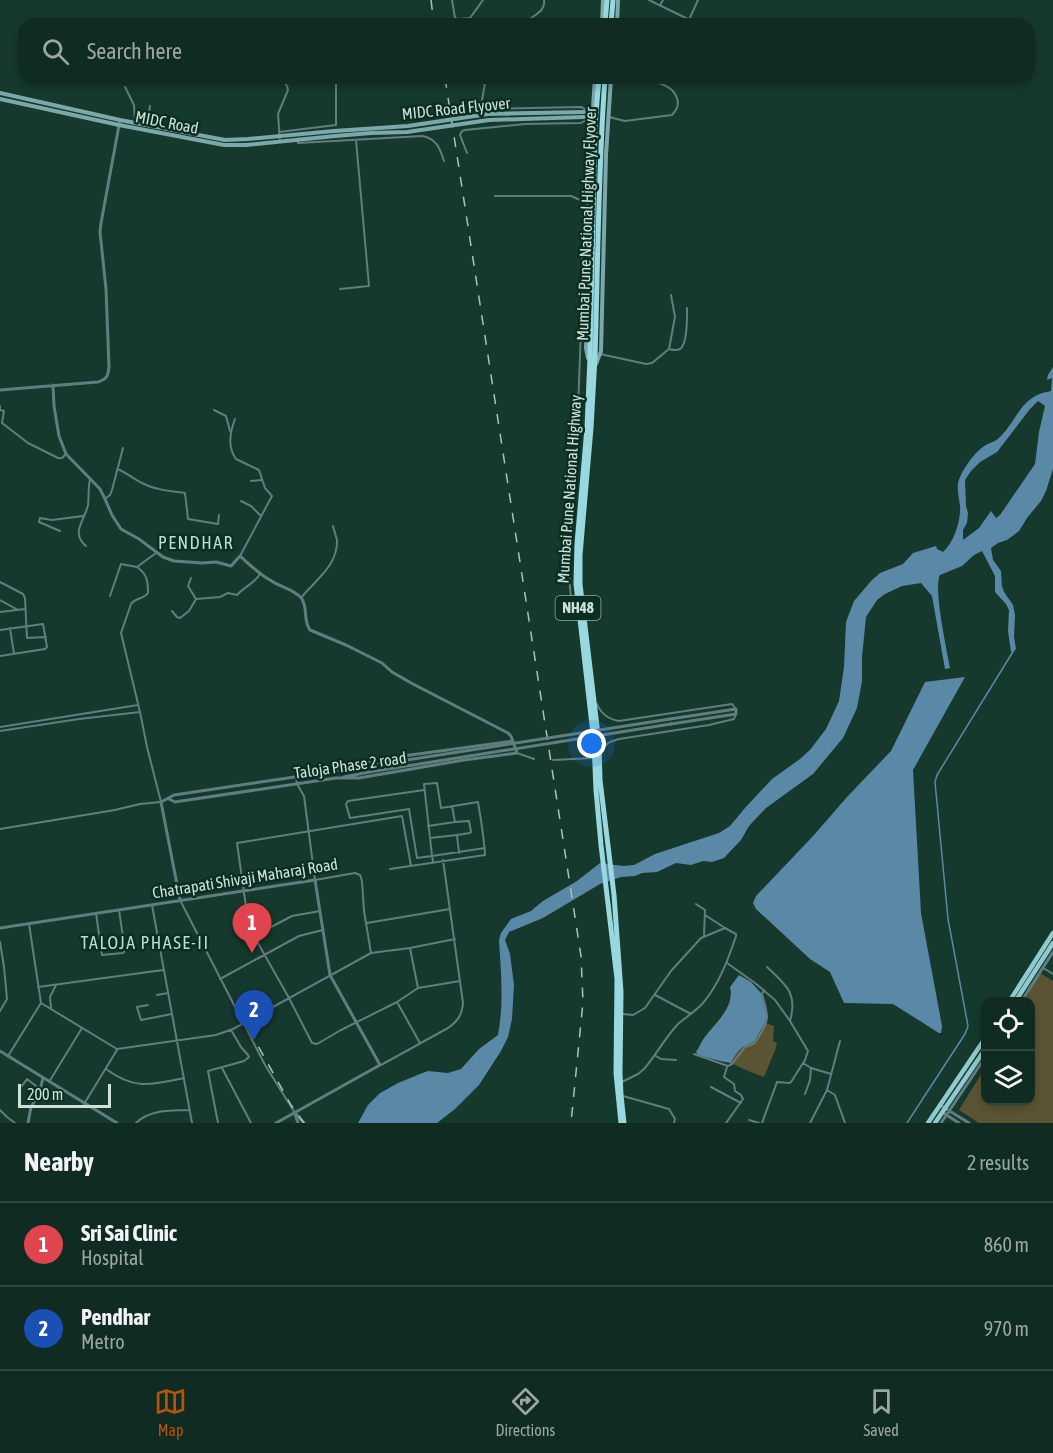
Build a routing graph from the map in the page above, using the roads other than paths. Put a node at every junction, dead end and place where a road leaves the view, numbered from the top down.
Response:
1 (452, 0) edge
2 (483, 0) edge
3 (544, 0) edge
4 (605, 0) edge
5 (617, 0) edge
6 (649, 0) edge
7 (663, 0) edge
8 (698, 0) edge
9 (660, 5) junction
10 (455, 18) edge
11 (470, 18) edge
12 (530, 18) edge
13 (604, 18) edge
14 (612, 18) edge
15 (616, 18) edge
16 (686, 18) edge
17 (691, 18) edge
18 (286, 84) edge
19 (336, 84) edge
20 (485, 84) edge
21 (596, 84) edge
22 (597, 84) edge
23 (608, 84) edge
24 (609, 84) edge
25 (662, 84) edge
26 (125, 87) dead end
27 (0, 93) edge
28 (0, 99) edge
29 (150, 106) dead end
30 (592, 115) junction
31 (608, 117) junction
32 (135, 122) junction
33 (119, 123) junction
34 (147, 125) junction
35 (333, 134) junction
36 (279, 137) junction
37 (297, 140) junction
38 (356, 140) junction
39 (467, 153) dead end
40 (444, 161) dead end
41 (495, 196) dead end
42 (589, 204) junction
43 (339, 289) dead end
44 (671, 296) dead end
45 (687, 308) dead end
46 (669, 350) junction
47 (595, 356) junction
48 (592, 371) junction
49 (53, 385) junction
50 (0, 390) edge
51 (0, 406) edge
52 (214, 410) dead end
53 (235, 419) dead end
54 (230, 431) junction
55 (123, 448) dead end
56 (66, 454) junction
57 (117, 469) junction
58 (90, 480) junction
59 (262, 480) junction
60 (251, 481) dead end
61 (105, 499) junction
62 (241, 501) dead end
63 (219, 515) dead end
64 (83, 516) junction
65 (261, 516) junction
66 (333, 526) dead end
67 (60, 531) dead end
68 (86, 546) dead end
69 (156, 553) junction
70 (240, 556) junction
71 (137, 567) junction
72 (260, 574) junction
73 (191, 578) dead end
74 (0, 582) edge
75 (110, 596) dead end
76 (301, 598) junction
77 (196, 599) junction
78 (0, 600) edge
79 (25, 609) junction
80 (18, 610) junction
81 (172, 611) dead end
82 (0, 612) edge
83 (579, 615) junction
84 (26, 626) junction
85 (10, 628) junction
86 (0, 630) edge
87 (46, 637) junction
88 (14, 654) junction
89 (0, 656) edge
90 (593, 695) junction
91 (138, 705) junction
92 (140, 712) junction
93 (736, 712) junction
94 (0, 727) edge
95 (0, 732) edge
96 (513, 741) junction
97 (599, 750) junction
98 (517, 753) junction
99 (597, 758) junction
100 (534, 759) dead end
101 (553, 760) dead end
102 (335, 771) junction
103 (296, 777) junction
104 (336, 778) junction
105 (297, 784) junction
106 (424, 790) junction
107 (169, 799) junction
108 (161, 802) junction
109 (452, 806) junction
110 (387, 812) junction
111 (361, 817) junction
112 (388, 818) junction
113 (362, 822) junction
114 (455, 822) junction
115 (428, 826) junction
116 (0, 829) edge
117 (309, 830) junction
118 (457, 835) junction
119 (430, 838) junction
120 (604, 844) junction
121 (485, 848) junction
122 (459, 853) junction
123 (432, 856) junction
124 (443, 860) junction
125 (433, 862) junction
126 (411, 866) junction
127 (390, 869) dead end
128 (315, 880) junction
129 (243, 891) junction
130 (180, 900) junction
131 (696, 904) dead end
132 (152, 905) junction
133 (450, 909) junction
134 (119, 910) junction
135 (320, 911) junction
136 (96, 914) junction
137 (705, 915) junction
138 (366, 923) junction
139 (29, 924) junction
140 (0, 928) edge
141 (724, 928) junction
142 (323, 930) junction
143 (1053, 933) edge
144 (254, 936) junction
145 (704, 936) junction
146 (455, 939) junction
147 (0, 942) edge
148 (1053, 943) edge
149 (410, 948) junction
150 (1053, 952) edge
151 (371, 953) junction
152 (264, 955) junction
153 (727, 963) junction
154 (0, 967) edge
155 (4, 967) junction
156 (767, 967) dead end
157 (1043, 968) junction
158 (164, 970) junction
159 (1053, 974) edge
160 (330, 975) junction
161 (220, 979) junction
162 (460, 981) junction
163 (56, 985) junction
164 (38, 987) junction
165 (418, 988) junction
166 (764, 990) junction
167 (168, 993) junction
168 (157, 995) dead end
169 (655, 995) junction
170 (1012, 997) edge
171 (1018, 997) edge
172 (1024, 997) edge
173 (289, 998) junction
174 (397, 1002) junction
175 (41, 1003) junction
176 (148, 1005) dead end
177 (51, 1009) junction
178 (0, 1011) edge
179 (172, 1014) junction
180 (619, 1014) junction
181 (691, 1014) junction
182 (789, 1020) junction
183 (356, 1022) junction
184 (244, 1023) junction
185 (82, 1028) junction
186 (231, 1030) junction
187 (177, 1041) junction
188 (840, 1041) dead end
189 (420, 1043) junction
190 (981, 1045) edge
191 (117, 1049) junction
192 (984, 1051) edge
193 (0, 1052) edge
194 (694, 1054) dead end
195 (8, 1056) junction
196 (656, 1056) junction
197 (676, 1060) dead end
198 (981, 1062) edge
199 (803, 1063) junction
200 (380, 1065) junction
201 (728, 1066) junction
202 (222, 1068) junction
203 (811, 1068) junction
204 (106, 1069) junction
205 (831, 1074) junction
206 (43, 1078) junction
207 (184, 1078) junction
208 (49, 1082) junction
209 (619, 1084) junction
210 (22, 1086) dead end
211 (711, 1087) dead end
212 (40, 1089) junction
213 (827, 1090) junction
214 (805, 1094) dead end
215 (621, 1095) junction
216 (741, 1103) junction
217 (84, 1104) junction
218 (0, 1110) edge
219 (189, 1110) junction
220 (943, 1110) junction
221 (295, 1113) junction
222 (749, 1120) dead end
223 (15, 1123) edge
224 (28, 1123) edge
225 (117, 1123) edge
226 (136, 1123) edge
227 (192, 1123) edge
228 (218, 1123) edge
229 (251, 1123) edge
230 (276, 1123) edge
231 (297, 1123) edge
232 (304, 1123) edge
233 (622, 1123) edge
234 (675, 1123) edge
235 (726, 1123) edge
236 (761, 1123) edge
237 (810, 1123) edge
238 (845, 1123) edge
239 (928, 1123) edge
240 (935, 1123) edge
241 (941, 1123) edge
242 (959, 1123) edge
243 (969, 1123) edge

1 - 10 street
2 - 11 street
3 - 12 street
4 - 13 highway
5 - 14 highway
5 - 15 main road
6 - 9 street
7 - 9 street
8 - 17 street
9 - 16 street
18 - 36 street
19 - 36 street
20 - 30 street
21 - 30 main road
22 - 47 highway, Mumbai Pune National Highway Flyover / NH48, bridge
23 - 47 highway, Mumbai Pune National Highway Flyover / NH48, bridge
24 - 31 main road
25 - 31 street
26 - 32 street
27 - 33 main road, MIDC Road
28 - 33 main road, MIDC Road
29 - 34 street
30 - 31 main road, MIDC Road Flyover
30 - 35 main road, MIDC Road Flyover, bridge
30 - 39 street
30 - 42 main road
31 - 47 main road
32 - 33 main road, MIDC Road
32 - 34 main road, MIDC Road
33 - 36 main road, MIDC Road
33 - 49 street
34 - 36 main road, MIDC Road
35 - 36 main road, MIDC Road
35 - 37 main road, MIDC Road
36 - 37 main road, MIDC Road
37 - 38 street
38 - 40 street
38 - 43 street
41 - 42 street
42 - 48 main road
42 - 83 street
44 - 46 street
45 - 46 street
46 - 47 street
47 - 48 highway, Mumbai Pune National Highway Flyover / NH48
48 - 83 highway, Mumbai Pune National Highway / NH48
48 - 90 highway, Mumbai Pune National Highway / NH48
49 - 50 street
49 - 56 street
51 - 56 street
52 - 54 street
53 - 54 street
54 - 59 street
55 - 57 street
56 - 58 street
57 - 61 street
57 - 63 street
58 - 61 street
58 - 64 street
59 - 60 street
59 - 65 street
61 - 69 street
62 - 65 street
64 - 67 street
64 - 68 street
65 - 70 street
66 - 76 street
69 - 70 street
69 - 71 street
70 - 72 street
71 - 75 street
71 - 91 street
72 - 76 street
72 - 77 street
73 - 77 street
74 - 79 street
76 - 96 street
77 - 81 street
78 - 80 street
79 - 80 street
79 - 84 street
80 - 82 street
83 - 99 highway, Mumbai Pune National Highway / NH48
84 - 85 street
84 - 87 street
84 - 87 street
85 - 86 street
85 - 88 street
87 - 88 street
88 - 89 street
90 - 93 street
90 - 97 highway, Mumbai Pune National Highway / NH48
91 - 92 street
91 - 94 street
92 - 95 street
92 - 108 street
93 - 97 street
93 - 102 street, bridge
93 - 104 street, bridge
96 - 98 street
96 - 102 street, Taloja Phase 2 road
97 - 99 highway, Mumbai Pune National Highway / NH48
98 - 100 street, Taloja Phase 2 road
98 - 104 street, Taloja Phase 2 road
99 - 101 street
99 - 120 highway, Mumbai Pune National Highway / NH48
102 - 103 street, Taloja Phase 2 road
103 - 105 street
103 - 107 street, Taloja Phase 2 road
104 - 105 street, Taloja Phase 2 road
105 - 107 street, Taloja Phase 2 road
105 - 117 street
106 - 109 street
106 - 111 street
106 - 115 street
107 - 108 street, Taloja Phase 2 road
108 - 116 street
108 - 130 street
109 - 114 street
109 - 121 street
110 - 111 street
110 - 112 street
110 - 123 street
111 - 113 street
112 - 113 street
112 - 126 street
113 - 117 street
114 - 115 street
114 - 118 street
115 - 119 street
117 - 128 street
117 - 129 street
118 - 119 street
118 - 122 street
119 - 123 street
120 - 180 highway, Mumbai Pune National Highway / NH48
120 - 180 highway, Mumbai Pune National Highway / NH48
121 - 122 street
121 - 124 street
122 - 123 street
123 - 125 street
124 - 125 street
124 - 133 street
125 - 126 street
126 - 127 street
128 - 129 street, Chatrapati Shivaji Maharaj Road
128 - 135 street
128 - 138 street, Chatrapati Shivaji Maharaj Road
129 - 130 street, Chatrapati Shivaji Maharaj Road
129 - 144 street
130 - 132 street, Chatrapati Shivaji Maharaj Road
130 - 161 street
131 - 137 street
132 - 134 street, Chatrapati Shivaji Maharaj Road
132 - 158 street
133 - 138 street
133 - 146 street
134 - 136 street, Chatrapati Shivaji Maharaj Road
134 - 136 street
135 - 142 street
135 - 144 street
136 - 139 street, Chatrapati Shivaji Maharaj Road
137 - 141 street
137 - 145 street
138 - 151 street
139 - 140 street, Chatrapati Shivaji Maharaj Road
139 - 164 street
141 - 145 street
141 - 153 street
142 - 152 street
142 - 160 street
143 - 170 main road
144 - 152 street
145 - 169 street
146 - 149 street
146 - 162 street
147 - 155 street
148 - 171 main road
149 - 151 street
149 - 165 street
150 - 157 street
151 - 160 street
152 - 161 street
152 - 173 street
153 - 166 street
153 - 181 street
154 - 155 street
155 - 178 street
156 - 182 street
157 - 159 street
157 - 172 street
158 - 163 street
158 - 167 street
160 - 173 street
160 - 183 street
161 - 184 street
162 - 165 street
162 - 189 street
163 - 164 street
163 - 177 street
164 - 175 street
165 - 174 street
166 - 182 street
166 - 201 street
167 - 168 street
167 - 179 street
169 - 180 street
169 - 181 street
173 - 183 street
173 - 184 street
174 - 183 street
174 - 189 street
175 - 177 street
175 - 195 street
176 - 179 street
177 - 185 street
179 - 187 street
180 - 209 highway, NH48
181 - 196 street
182 - 199 street
183 - 200 street
184 - 186 street
184 - 221 street
185 - 191 street
185 - 208 street
186 - 187 street
186 - 202 street
187 - 191 street
187 - 207 street
188 - 205 street
189 - 200 street
190 - 220 main road
191 - 204 street
192 - 220 main road
193 - 195 street
194 - 201 street
195 - 206 street
196 - 197 street
196 - 209 street
198 - 220 street
199 - 203 street
199 - 236 street
200 - 221 street
201 - 216 street
202 - 228 street
202 - 229 street
203 - 205 street
203 - 214 street
204 - 207 street
204 - 217 street
205 - 213 street
206 - 208 street
206 - 212 street
207 - 219 street
208 - 217 street
209 - 215 highway, NH48
209 - 233 highway, NH48
210 - 212 street
211 - 216 street
212 - 224 street
213 - 237 street
213 - 238 street
215 - 233 highway, NH48
215 - 234 street
216 - 235 street
217 - 225 street
218 - 223 street
219 - 226 street
219 - 227 street
220 - 239 main road
220 - 240 main road
220 - 241 street
220 - 242 street
220 - 243 street
221 - 230 street
221 - 231 street
221 - 232 street
222 - 236 street

